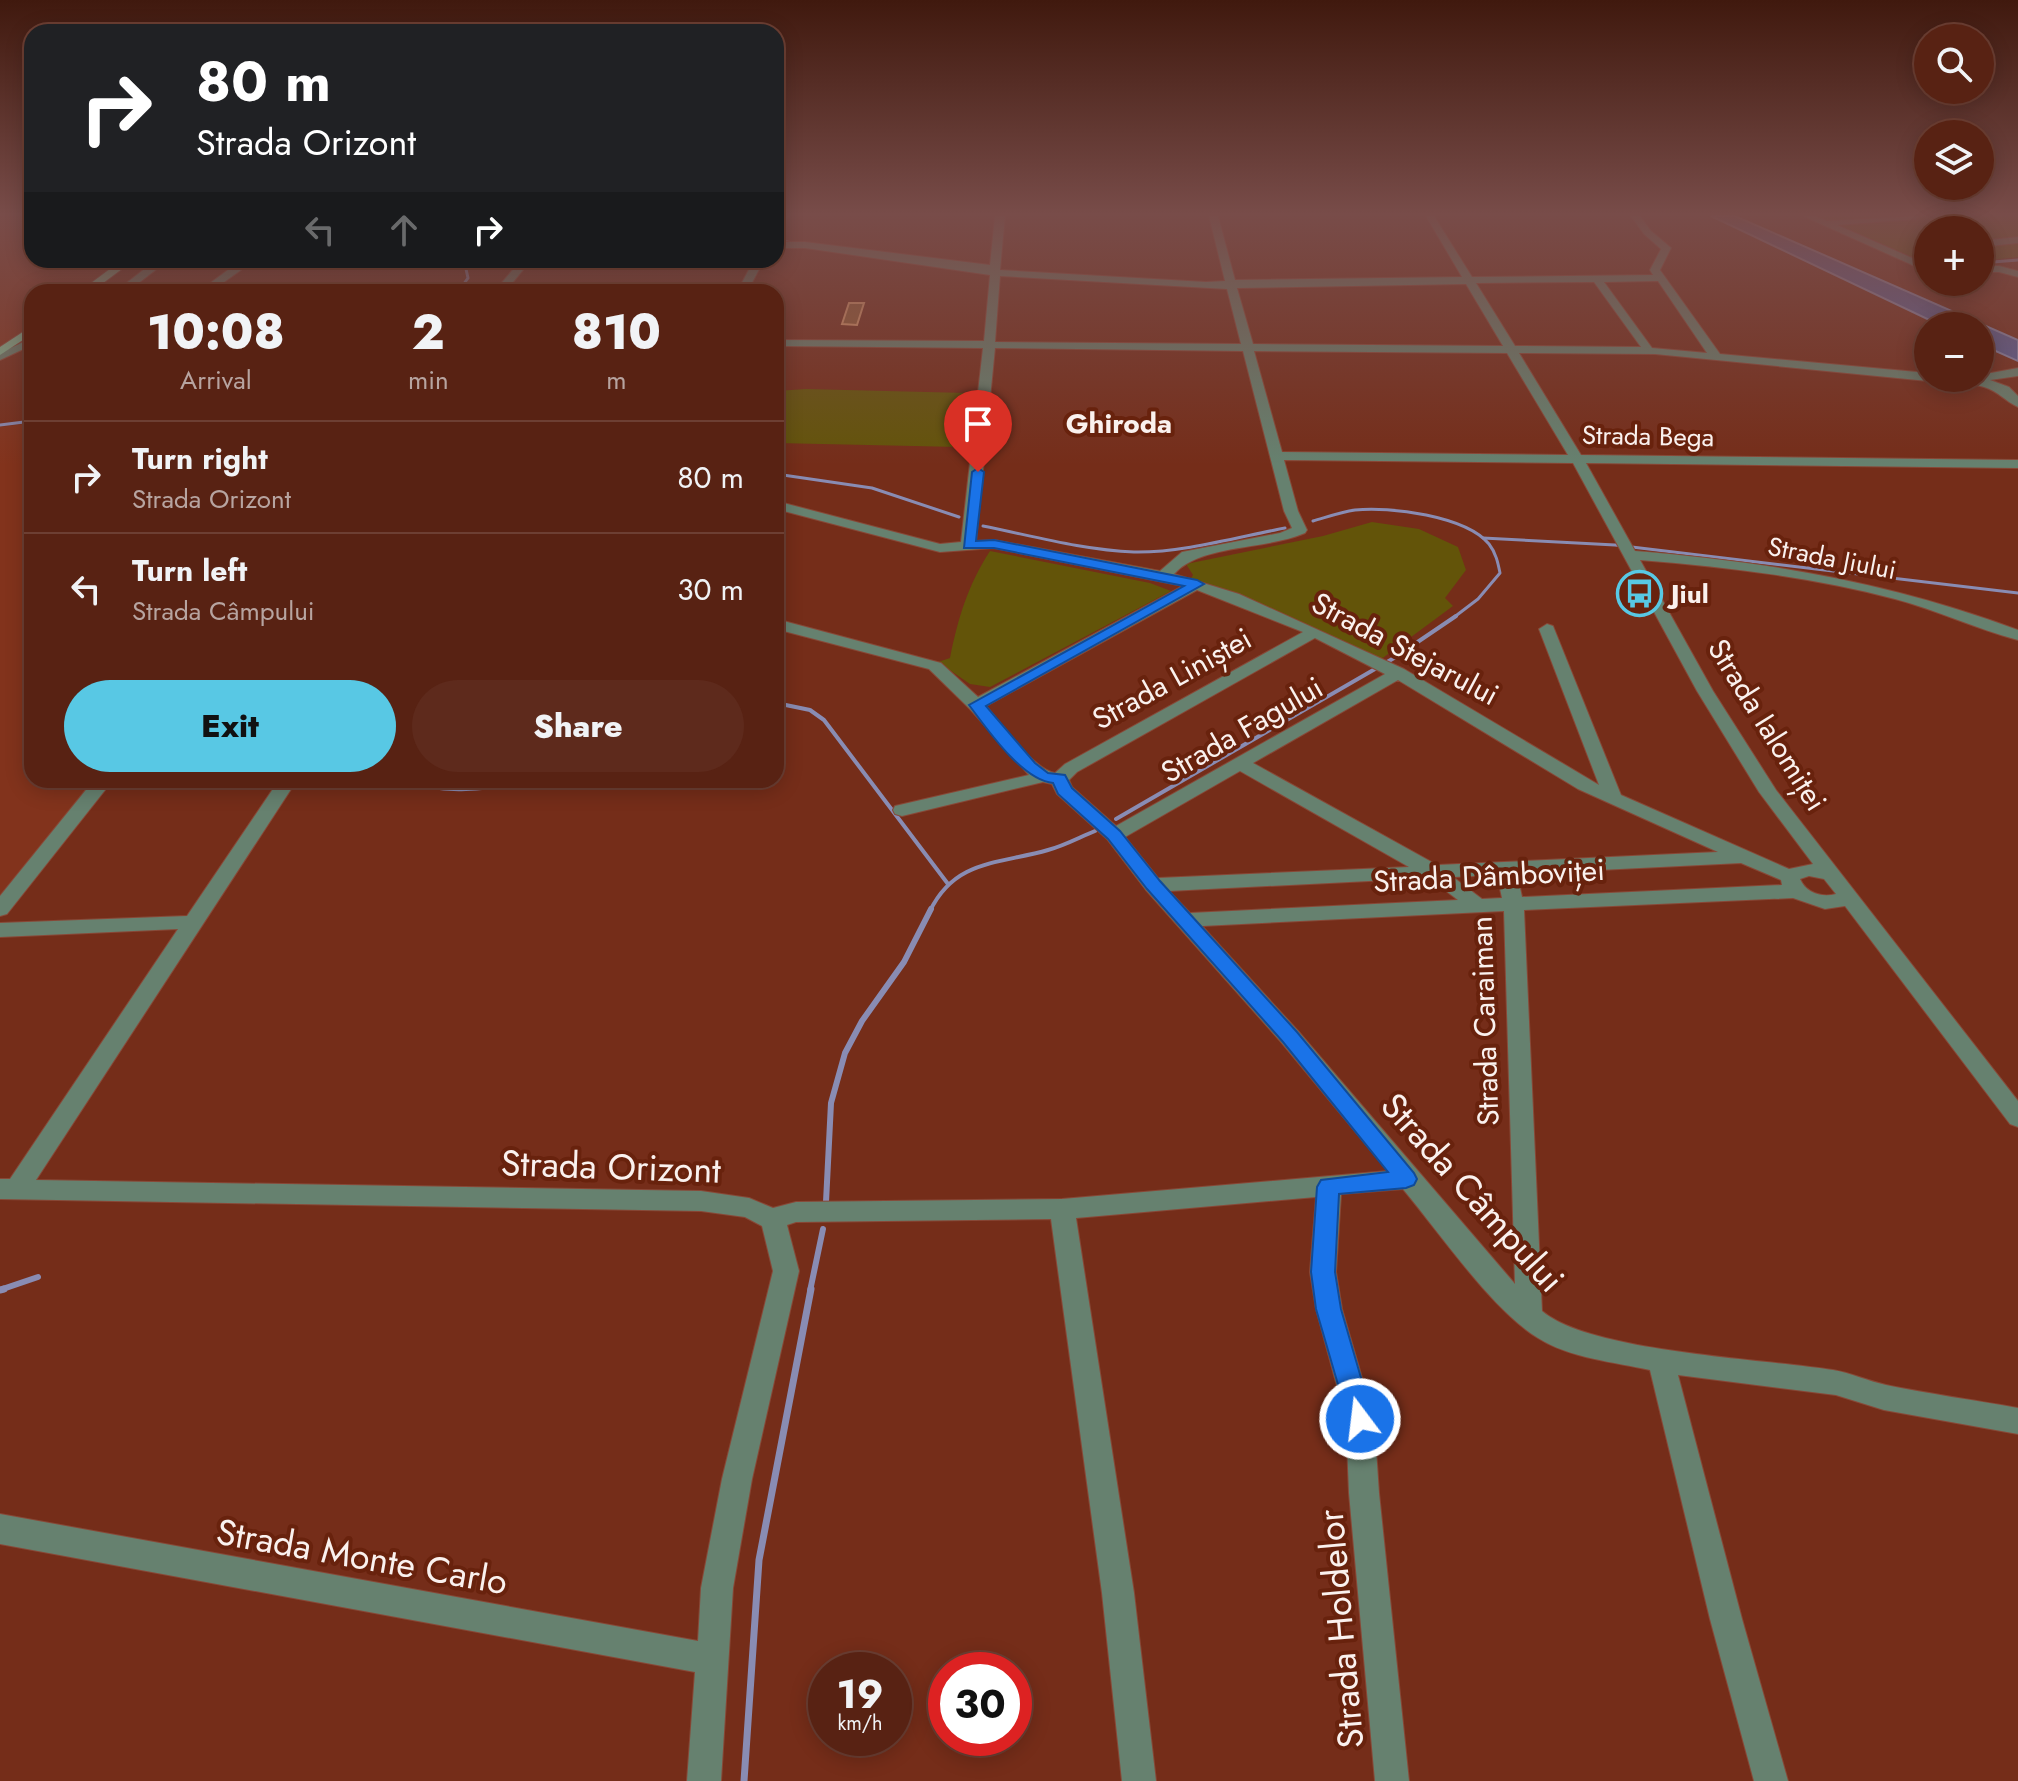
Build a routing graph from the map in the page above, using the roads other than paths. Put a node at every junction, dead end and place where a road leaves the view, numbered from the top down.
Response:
1 (993, 299) edge
2 (1235, 299) edge
3 (1481, 299) edge
4 (1612, 299) edge
5 (1676, 299) edge
6 (24, 336) edge
7 (784, 343) edge
8 (991, 345) junction
9 (1249, 347) junction
10 (1512, 349) junction
11 (2, 351) edge
12 (1649, 351) junction
13 (24, 355) edge
14 (1715, 355) junction
15 (1914, 375) edge
16 (1994, 385) edge
17 (2018, 403) edge
18 (1276, 456) junction
19 (1577, 459) junction
20 (2018, 464) edge
21 (784, 507) edge
22 (968, 545) junction
23 (1627, 549) junction
24 (1164, 576) junction
25 (1197, 584) junction
26 (784, 626) edge
27 (1547, 629) dead end
28 (1315, 632) junction
29 (2018, 635) edge
30 (1388, 668) junction
31 (976, 705) junction
32 (1240, 763) junction
33 (1051, 778) junction
34 (98, 788) edge
35 (283, 788) edge
36 (1613, 798) junction
37 (902, 810) dead end
38 (1114, 835) junction
39 (1744, 856) junction
40 (1506, 868) junction
41 (1432, 871) junction
42 (1829, 874) junction
43 (1793, 884) junction
44 (1153, 885) junction
45 (1847, 897) junction
46 (1513, 905) junction
47 (1478, 906) junction
48 (0, 909) edge
49 (1185, 920) junction
50 (196, 922) junction
51 (0, 930) edge
52 (2018, 1118) edge
53 (1406, 1179) junction
54 (1329, 1187) junction
55 (8, 1190) edge
56 (1062, 1209) junction
57 (771, 1219) junction
58 (1529, 1316) junction
59 (1661, 1361) junction
60 (2018, 1421) edge
61 (0, 1529) edge
62 (710, 1659) junction
63 (704, 1781) edge
64 (1139, 1781) edge
65 (1392, 1781) edge
66 (1771, 1781) edge

1 - 8 street
2 - 9 street
3 - 10 street, Strada Ialomiței
4 - 12 street
5 - 14 street
6 - 11 street
7 - 8 street
8 - 9 street
8 - 22 street
9 - 10 street
9 - 18 street
10 - 12 street
10 - 19 street, Strada Ialomiței
11 - 13 street
12 - 14 street
14 - 15 street
16 - 17 street
18 - 19 street, Strada Bega
18 - 24 street
19 - 20 street, Strada Bega
19 - 23 street, Strada Ialomiței
21 - 22 street, Strada Stejarului
22 - 24 street, Strada Stejarului
23 - 29 street, Strada Jiului
23 - 42 street, Strada Ialomiței
24 - 25 street, Strada Stejarului
25 - 28 street, Strada Stejarului
25 - 31 street
26 - 31 street, Strada Câmpului
27 - 36 street
28 - 30 street, Strada Stejarului
28 - 33 street, Strada Liniștei
30 - 32 street, Strada Fagului
30 - 36 street, Strada Stejarului
31 - 33 street, Strada Câmpului
32 - 38 street, Strada Fagului
32 - 41 street
33 - 37 street
33 - 38 street, Strada Câmpului
34 - 48 street
35 - 50 street
36 - 39 street, Strada Stejarului
38 - 44 street, Strada Câmpului
39 - 40 street
39 - 43 street, Strada Stejarului
40 - 41 street
40 - 46 street, Strada Caraiman
41 - 44 street
41 - 47 street
42 - 43 street, Strada Stejarului
42 - 45 street, Strada Ialomiței
43 - 45 street, Strada Stejarului
43 - 46 street, Strada Dâmboviței
44 - 49 street, Strada Câmpului
45 - 52 street, Strada Ialomiței
46 - 47 street, Strada Dâmboviței
46 - 58 street, Strada Caraiman
47 - 49 street, Strada Dâmboviței
49 - 53 street, Strada Câmpului
50 - 51 street
50 - 55 street
53 - 54 street, Strada Orizont
53 - 58 street, Strada Câmpului
54 - 56 street, Strada Orizont
54 - 65 street, Strada Holdelor
55 - 57 street, Strada Orizont
56 - 57 street, Strada Orizont
56 - 64 street
57 - 62 street
58 - 59 street, Strada Câmpului
59 - 60 street, Strada Câmpului
59 - 66 street
61 - 62 street, Strada Monte Carlo
62 - 63 street

